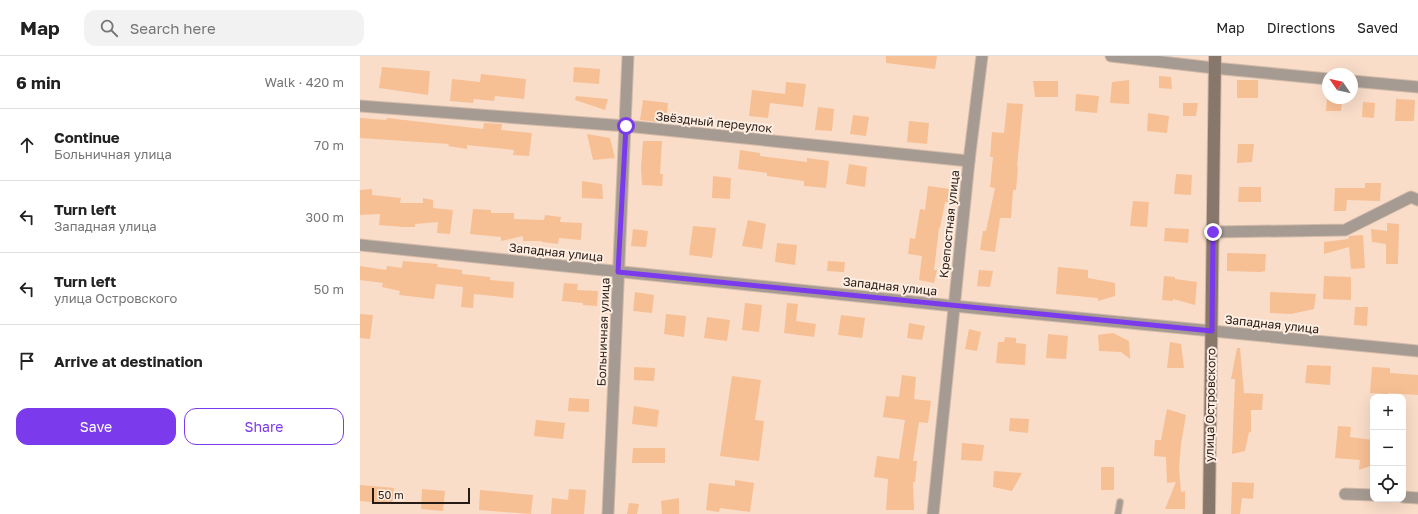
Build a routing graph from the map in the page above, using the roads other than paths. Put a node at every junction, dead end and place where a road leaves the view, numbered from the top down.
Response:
1 (628, 56) edge
2 (982, 56) edge
3 (1111, 56) edge
4 (1215, 56) edge
5 (1214, 68) junction
6 (1322, 78) edge
7 (1358, 82) edge
8 (1418, 87) edge
9 (360, 106) edge
10 (626, 126) junction
11 (968, 161) junction
12 (1418, 200) edge
13 (1213, 232) junction
14 (360, 246) edge
15 (618, 272) junction
16 (954, 306) junction
17 (1212, 331) junction
18 (1418, 351) edge
19 (1345, 494) dead end
20 (1370, 496) edge
21 (1406, 498) edge
22 (1418, 498) edge
23 (1120, 502) dead end
24 (608, 514) edge
25 (933, 514) edge
26 (1118, 514) edge
27 (1209, 514) edge

1 - 10 street, Больничная улица
2 - 11 street, Крепостная улица
3 - 5 street
4 - 5 street, улица Островского
5 - 6 street
5 - 13 street, улица Островского
7 - 8 street
9 - 10 street, Звёздный переулок
10 - 11 street, Звёздный переулок
10 - 15 street, Больничная улица
11 - 16 street, Крепостная улица
12 - 13 street
13 - 17 street, улица Островского
14 - 15 street, Западная улица
15 - 16 street, Западная улица
15 - 24 street, Больничная улица
16 - 17 street, Западная улица
16 - 25 street, Крепостная улица
17 - 18 street, Западная улица
17 - 27 street, улица Островского
19 - 20 street
21 - 22 street
23 - 26 lane

